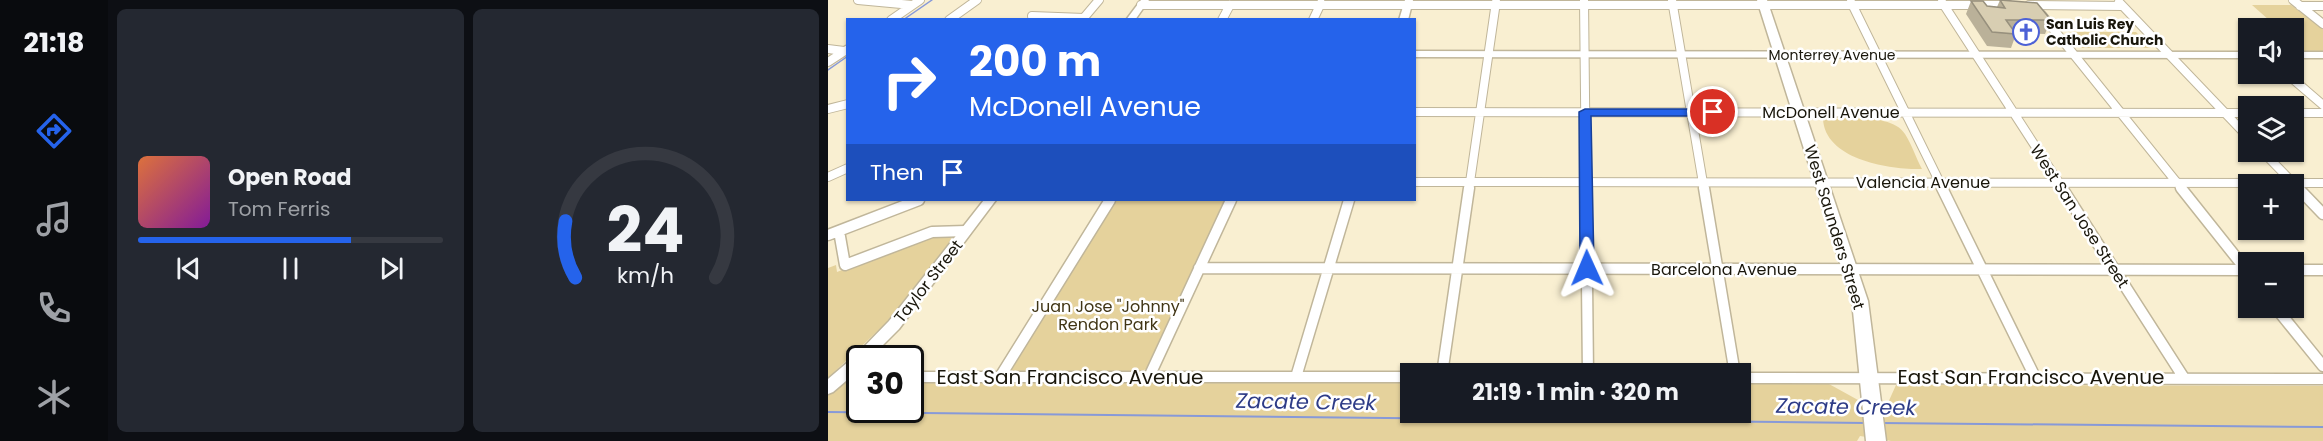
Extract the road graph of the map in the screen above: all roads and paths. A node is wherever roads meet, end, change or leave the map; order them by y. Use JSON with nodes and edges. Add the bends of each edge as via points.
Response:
{"nodes":[{"id":1,"x":858,"y":0,"type":"edge"},
{"id":2,"x":920,"y":0,"type":"edge"},
{"id":3,"x":977,"y":0,"type":"edge"},
{"id":4,"x":1099,"y":0,"type":"edge"},
{"id":5,"x":2293,"y":0,"type":"edge"},
{"id":6,"x":1762,"y":2,"type":"edge"},
{"id":7,"x":1851,"y":2,"type":"edge"},
{"id":8,"x":1143,"y":3,"type":"edge"},
{"id":9,"x":1321,"y":3,"type":"edge"},
{"id":10,"x":1408,"y":3,"type":"edge"},
{"id":11,"x":1496,"y":3,"type":"edge"},
{"id":12,"x":1584,"y":3,"type":"edge"},
{"id":13,"x":1673,"y":3,"type":"edge"},
{"id":14,"x":1943,"y":3,"type":"edge"},
{"id":15,"x":2032,"y":3,"type":"edge"},
{"id":16,"x":2120,"y":3,"type":"edge"},
{"id":17,"x":912,"y":5,"type":"junction"},
{"id":18,"x":1230,"y":5,"type":"junction"},
{"id":19,"x":2300,"y":6,"type":"junction"},
{"id":20,"x":2323,"y":6,"type":"edge"},
{"id":21,"x":1032,"y":16,"type":"dead end"},
{"id":22,"x":894,"y":18,"type":"edge"},
{"id":23,"x":953,"y":18,"type":"edge"},
{"id":24,"x":1066,"y":18,"type":"edge"},
{"id":25,"x":1084,"y":18,"type":"edge"},
{"id":26,"x":1132,"y":18,"type":"edge"},
{"id":27,"x":1223,"y":18,"type":"edge"},
{"id":28,"x":1314,"y":18,"type":"edge"},
{"id":29,"x":1404,"y":18,"type":"edge"},
{"id":30,"x":2323,"y":24,"type":"edge"},
{"id":31,"x":828,"y":49,"type":"edge"},
{"id":32,"x":846,"y":50,"type":"edge"},
{"id":33,"x":1416,"y":54,"type":"edge"},
{"id":34,"x":1489,"y":54,"type":"junction"},
{"id":35,"x":1585,"y":54,"type":"junction"},
{"id":36,"x":1682,"y":54,"type":"junction"},
{"id":37,"x":1779,"y":55,"type":"junction"},
{"id":38,"x":1876,"y":55,"type":"junction"},
{"id":39,"x":1976,"y":55,"type":"junction"},
{"id":40,"x":2073,"y":55,"type":"junction"},
{"id":41,"x":2170,"y":55,"type":"junction"},
{"id":42,"x":2238,"y":55,"type":"edge"},
{"id":43,"x":2304,"y":55,"type":"edge"},
{"id":44,"x":2323,"y":55,"type":"edge"},
{"id":45,"x":828,"y":62,"type":"edge"},
{"id":46,"x":2299,"y":84,"type":"edge"},
{"id":47,"x":846,"y":105,"type":"edge"},
{"id":48,"x":2323,"y":105,"type":"edge"},
{"id":49,"x":828,"y":110,"type":"edge"},
{"id":50,"x":1798,"y":111,"type":"junction"},
{"id":51,"x":1416,"y":112,"type":"edge"},
{"id":52,"x":1480,"y":112,"type":"junction"},
{"id":53,"x":1585,"y":112,"type":"junction"},
{"id":54,"x":1691,"y":112,"type":"junction"},
{"id":55,"x":1905,"y":113,"type":"junction"},
{"id":56,"x":2013,"y":113,"type":"junction"},
{"id":57,"x":2120,"y":113,"type":"junction"},
{"id":58,"x":2226,"y":113,"type":"junction"},
{"id":59,"x":2238,"y":113,"type":"edge"},
{"id":60,"x":2304,"y":113,"type":"edge"},
{"id":61,"x":2323,"y":113,"type":"edge"},
{"id":62,"x":2238,"y":126,"type":"edge"},
{"id":63,"x":2273,"y":162,"type":"edge"},
{"id":64,"x":846,"y":169,"type":"edge"},
{"id":65,"x":2285,"y":174,"type":"edge"},
{"id":66,"x":828,"y":177,"type":"edge"},
{"id":67,"x":1821,"y":181,"type":"junction"},
{"id":68,"x":1416,"y":182,"type":"edge"},
{"id":69,"x":1470,"y":182,"type":"junction"},
{"id":70,"x":1586,"y":182,"type":"junction"},
{"id":71,"x":1703,"y":182,"type":"junction"},
{"id":72,"x":1939,"y":183,"type":"junction"},
{"id":73,"x":2059,"y":183,"type":"junction"},
{"id":74,"x":2176,"y":183,"type":"junction"},
{"id":75,"x":2238,"y":183,"type":"edge"},
{"id":76,"x":2304,"y":183,"type":"edge"},
{"id":77,"x":2323,"y":183,"type":"edge"},
{"id":78,"x":2304,"y":194,"type":"edge"},
{"id":79,"x":916,"y":201,"type":"edge"},
{"id":80,"x":989,"y":201,"type":"edge"},
{"id":81,"x":1109,"y":201,"type":"edge"},
{"id":82,"x":1231,"y":201,"type":"edge"},
{"id":83,"x":1349,"y":201,"type":"edge"},
{"id":84,"x":2323,"y":214,"type":"edge"},
{"id":85,"x":839,"y":231,"type":"junction"},
{"id":86,"x":966,"y":231,"type":"junction"},
{"id":87,"x":828,"y":235,"type":"edge"},
{"id":88,"x":2238,"y":259,"type":"edge"},
{"id":89,"x":1199,"y":268,"type":"junction"},
{"id":90,"x":1328,"y":268,"type":"junction"},
{"id":91,"x":1457,"y":268,"type":"junction"},
{"id":92,"x":1587,"y":268,"type":"junction"},
{"id":93,"x":1850,"y":268,"type":"junction"},
{"id":94,"x":1717,"y":269,"type":"junction"},
{"id":95,"x":1981,"y":269,"type":"junction"},
{"id":96,"x":2114,"y":269,"type":"junction"},
{"id":97,"x":2304,"y":270,"type":"edge"},
{"id":98,"x":2323,"y":270,"type":"edge"},
{"id":99,"x":2238,"y":271,"type":"edge"},
{"id":100,"x":2284,"y":318,"type":"edge"},
{"id":101,"x":876,"y":345,"type":"edge"},
{"id":102,"x":1444,"y":363,"type":"edge"},
{"id":103,"x":1588,"y":363,"type":"edge"},
{"id":104,"x":1733,"y":363,"type":"edge"},
{"id":105,"x":2323,"y":366,"type":"edge"},
{"id":106,"x":846,"y":373,"type":"edge"},
{"id":107,"x":924,"y":376,"type":"edge"},
{"id":108,"x":1870,"y":376,"type":"junction"},
{"id":109,"x":1000,"y":377,"type":"junction"},
{"id":110,"x":1149,"y":377,"type":"junction"},
{"id":111,"x":1296,"y":377,"type":"junction"},
{"id":112,"x":1400,"y":377,"type":"edge"},
{"id":113,"x":2035,"y":377,"type":"junction"},
{"id":114,"x":1751,"y":378,"type":"edge"},
{"id":115,"x":2184,"y":378,"type":"junction"},
{"id":116,"x":2323,"y":379,"type":"edge"},
{"id":117,"x":831,"y":385,"type":"edge"},
{"id":118,"x":1876,"y":440,"type":"edge"}],
"edges":[{"from":1,"to":17,"type":"street"},
{"from":2,"to":17,"type":"street"},
{"from":3,"to":23,"type":"street"},
{"from":4,"to":25,"type":"street"},
{"from":5,"to":19,"type":"street"},
{"from":6,"to":7,"type":"street"},
{"from":6,"to":13,"type":"street"},
{"from":6,"to":37,"type":"main road","name":"West Saunders Street"},
{"from":7,"to":14,"type":"street"},
{"from":7,"to":38,"type":"street"},
{"from":8,"to":18,"type":"street"},
{"from":8,"to":26,"type":"street"},
{"from":9,"to":10,"type":"street"},
{"from":9,"to":18,"type":"street"},
{"from":9,"to":28,"type":"street"},
{"from":10,"to":11,"type":"street"},
{"from":10,"to":29,"type":"street"},
{"from":11,"to":12,"type":"street"},
{"from":11,"to":34,"type":"street"},
{"from":12,"to":13,"type":"street"},
{"from":12,"to":35,"type":"street"},
{"from":13,"to":36,"type":"street"},
{"from":14,"to":15,"type":"street"},
{"from":14,"to":39,"type":"street","name":"West San Jose Street"},
{"from":15,"to":16,"type":"street"},
{"from":15,"to":40,"type":"street"},
{"from":16,"to":41,"type":"street"},
{"from":17,"to":22,"type":"street"},
{"from":18,"to":27,"type":"street"},
{"from":19,"to":20,"type":"street"},
{"from":19,"to":30,"type":"street"},
{"from":21,"to":24,"type":"street"},
{"from":31,"to":32,"type":"street"},
{"from":32,"to":45,"type":"street"},
{"from":33,"to":34,"type":"street","name":"Monterrey Avenue"},
{"from":34,"to":35,"type":"street","name":"Monterrey Avenue"},
{"from":34,"to":52,"type":"street"},
{"from":35,"to":36,"type":"street","name":"Monterrey Avenue"},
{"from":35,"to":53,"type":"street"},
{"from":36,"to":37,"type":"street","name":"Monterrey Avenue"},
{"from":36,"to":54,"type":"street"},
{"from":37,"to":38,"type":"street","name":"Monterrey Avenue"},
{"from":37,"to":50,"type":"main road","name":"West Saunders Street"},
{"from":38,"to":39,"type":"street","name":"Monterrey Avenue"},
{"from":38,"to":55,"type":"street"},
{"from":39,"to":40,"type":"street","name":"Monterrey Avenue"},
{"from":39,"to":56,"type":"street","name":"West San Jose Street"},
{"from":40,"to":41,"type":"street","name":"Monterrey Avenue"},
{"from":40,"to":57,"type":"street"},
{"from":41,"to":42,"type":"street","name":"Monterrey Avenue"},
{"from":41,"to":58,"type":"street"},
{"from":43,"to":44,"type":"street"},
{"from":46,"to":48,"type":"street"},
{"from":47,"to":49,"type":"street"},
{"from":50,"to":54,"type":"street","name":"McDonell Avenue"},
{"from":50,"to":55,"type":"street","name":"McDonell Avenue"},
{"from":50,"to":67,"type":"main road","name":"West Saunders Street"},
{"from":51,"to":52,"type":"street","name":"McDonell Avenue"},
{"from":52,"to":53,"type":"street","name":"McDonell Avenue"},
{"from":52,"to":69,"type":"street"},
{"from":53,"to":54,"type":"street","name":"McDonell Avenue"},
{"from":53,"to":70,"type":"street"},
{"from":54,"to":71,"type":"street"},
{"from":55,"to":56,"type":"street","name":"McDonell Avenue"},
{"from":55,"to":72,"type":"street"},
{"from":56,"to":57,"type":"street","name":"McDonell Avenue"},
{"from":56,"to":73,"type":"street","name":"West San Jose Street"},
{"from":57,"to":58,"type":"street","name":"McDonell Avenue"},
{"from":57,"to":74,"type":"street"},
{"from":58,"to":59,"type":"street","name":"McDonell Avenue"},
{"from":58,"to":62,"type":"street"},
{"from":60,"to":61,"type":"street"},
{"from":63,"to":65,"type":"street"},
{"from":64,"to":66,"type":"street"},
{"from":67,"to":71,"type":"street","name":"Valencia Avenue"},
{"from":67,"to":72,"type":"street","name":"Valencia Avenue"},
{"from":67,"to":93,"type":"main road","name":"West Saunders Street"},
{"from":68,"to":69,"type":"street","name":"Valencia Avenue"},
{"from":69,"to":70,"type":"street","name":"Valencia Avenue"},
{"from":69,"to":91,"type":"street"},
{"from":70,"to":71,"type":"street","name":"Valencia Avenue"},
{"from":70,"to":92,"type":"street"},
{"from":71,"to":94,"type":"street"},
{"from":72,"to":73,"type":"street","name":"Valencia Avenue"},
{"from":72,"to":95,"type":"street"},
{"from":73,"to":74,"type":"street","name":"Valencia Avenue"},
{"from":73,"to":96,"type":"street","name":"West San Jose Street"},
{"from":74,"to":75,"type":"street","name":"Valencia Avenue"},
{"from":74,"to":88,"type":"street"},
{"from":76,"to":77,"type":"street","name":"Valencia Avenue"},
{"from":78,"to":84,"type":"street"},
{"from":79,"to":85,"type":"street"},
{"from":80,"to":86,"type":"street","name":"Taylor Street"},
{"from":81,"to":109,"type":"street"},
{"from":82,"to":89,"type":"street"},
{"from":83,"to":90,"type":"street"},
{"from":85,"to":86,"type":"street","via":[[845,265],[933,232]]},
{"from":85,"to":87,"type":"street"},
{"from":86,"to":101,"type":"street","name":"Taylor Street"},
{"from":89,"to":90,"type":"street","name":"Barcelona Avenue"},
{"from":89,"to":110,"type":"street"},
{"from":90,"to":91,"type":"street","name":"Barcelona Avenue"},
{"from":90,"to":111,"type":"street"},
{"from":91,"to":92,"type":"street","name":"Barcelona Avenue"},
{"from":91,"to":102,"type":"street"},
{"from":92,"to":94,"type":"street","name":"Barcelona Avenue"},
{"from":92,"to":103,"type":"street"},
{"from":93,"to":94,"type":"street","name":"Barcelona Avenue"},
{"from":93,"to":95,"type":"street","name":"Barcelona Avenue"},
{"from":93,"to":108,"type":"main road","name":"West Saunders Street","via":[[1863,317]]},
{"from":94,"to":104,"type":"street"},
{"from":95,"to":96,"type":"street","name":"Barcelona Avenue"},
{"from":95,"to":113,"type":"street"},
{"from":96,"to":99,"type":"street","name":"Barcelona Avenue"},
{"from":96,"to":115,"type":"street","name":"West San Jose Street"},
{"from":97,"to":98,"type":"street"},
{"from":100,"to":105,"type":"street"},
{"from":106,"to":117,"type":"street","name":"Taylor Street"},
{"from":107,"to":109,"type":"street","name":"East San Francisco Avenue"},
{"from":108,"to":113,"type":"street","name":"East San Francisco Avenue"},
{"from":108,"to":114,"type":"street","name":"East San Francisco Avenue"},
{"from":108,"to":118,"type":"main road","name":"West Saunders Street"},
{"from":109,"to":110,"type":"street","name":"East San Francisco Avenue"},
{"from":110,"to":111,"type":"street","name":"East San Francisco Avenue"},
{"from":111,"to":112,"type":"street","name":"East San Francisco Avenue"},
{"from":113,"to":115,"type":"street","name":"East San Francisco Avenue"},
{"from":115,"to":116,"type":"street","name":"East San Francisco Avenue"}]}
